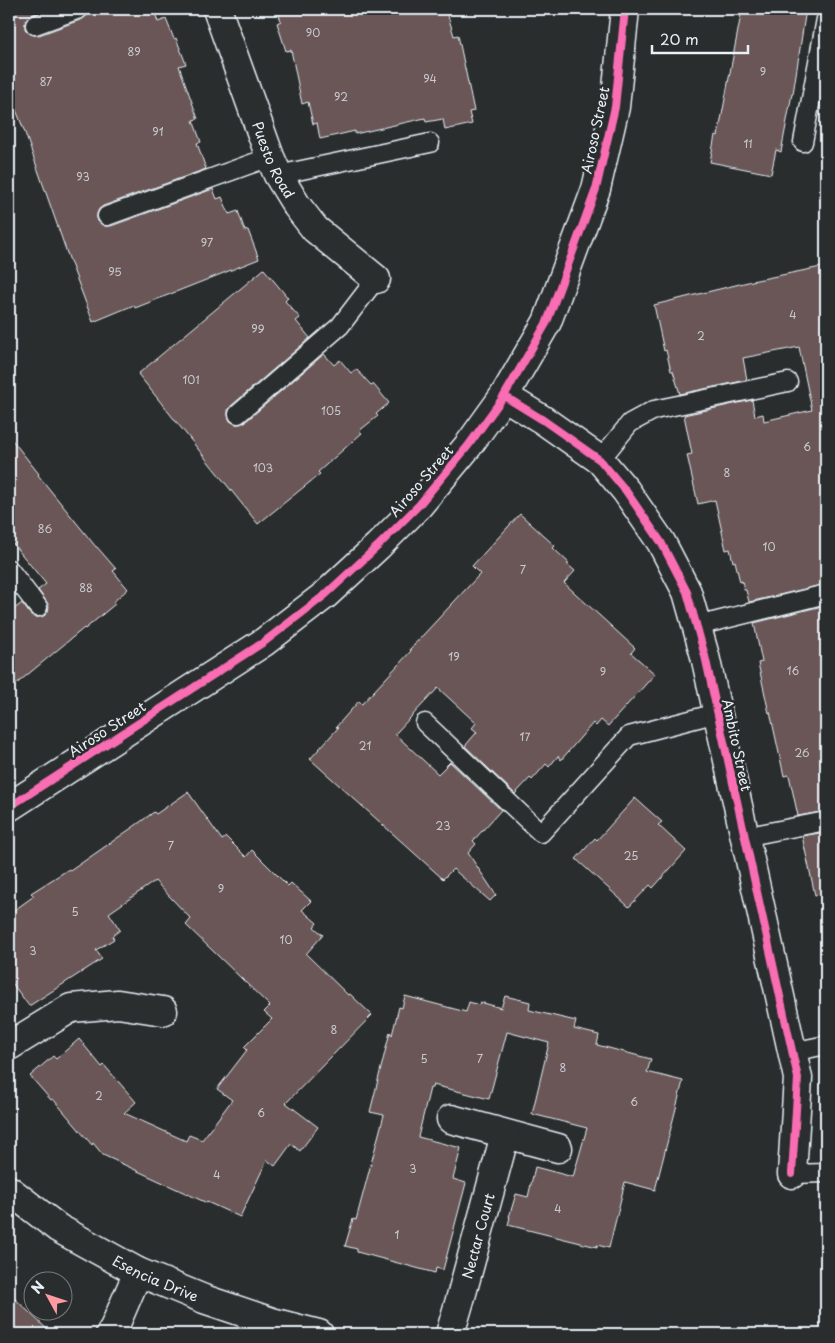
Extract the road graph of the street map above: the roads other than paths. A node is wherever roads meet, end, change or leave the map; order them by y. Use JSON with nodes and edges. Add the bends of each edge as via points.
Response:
{"nodes":[{"id":1,"x":79,"y":9,"type":"edge"},
{"id":2,"x":218,"y":9,"type":"edge"},
{"id":3,"x":625,"y":9,"type":"edge"},
{"id":4,"x":826,"y":19,"type":"edge"},
{"id":5,"x":35,"y":25,"type":"dead end"},
{"id":6,"x":430,"y":142,"type":"dead end"},
{"id":7,"x":803,"y":142,"type":"dead end"},
{"id":8,"x":274,"y":166,"type":"junction"},
{"id":9,"x":107,"y":216,"type":"dead end"},
{"id":10,"x":376,"y":279,"type":"joint"},
{"id":11,"x":788,"y":382,"type":"dead end"},
{"id":12,"x":504,"y":396,"type":"junction"},
{"id":13,"x":238,"y":414,"type":"dead end"},
{"id":14,"x":600,"y":460,"type":"junction"},
{"id":15,"x":9,"y":569,"type":"edge"},
{"id":16,"x":826,"y":594,"type":"edge"},
{"id":17,"x":38,"y":607,"type":"dead end"},
{"id":18,"x":697,"y":626,"type":"junction"},
{"id":19,"x":717,"y":713,"type":"junction"},
{"id":20,"x":425,"y":723,"type":"dead end"},
{"id":21,"x":9,"y":807,"type":"edge"},
{"id":22,"x":826,"y":821,"type":"edge"},
{"id":23,"x":744,"y":837,"type":"junction"},
{"id":24,"x":164,"y":1011,"type":"dead end"},
{"id":25,"x":826,"y":1045,"type":"edge"},
{"id":26,"x":9,"y":1046,"type":"edge"},
{"id":27,"x":792,"y":1052,"type":"junction"},
{"id":28,"x":452,"y":1120,"type":"dead end"},
{"id":29,"x":505,"y":1135,"type":"junction"},
{"id":30,"x":558,"y":1148,"type":"dead end"},
{"id":31,"x":826,"y":1173,"type":"edge"},
{"id":32,"x":792,"y":1174,"type":"joint"},
{"id":33,"x":9,"y":1190,"type":"edge"},
{"id":34,"x":138,"y":1272,"type":"junction"},
{"id":35,"x":110,"y":1334,"type":"edge"},
{"id":36,"x":319,"y":1334,"type":"edge"},
{"id":37,"x":450,"y":1334,"type":"edge"}],
"edges":[{"from":1,"to":5,"type":"lane"},
{"from":2,"to":8,"type":"street","name":"Puesto Road"},
{"from":3,"to":12,"type":"street","name":"Airoso Street","via":[[615,107],[596,189],[547,322]]},
{"from":4,"to":7,"type":"lane"},
{"from":6,"to":8,"type":"lane"},
{"from":8,"to":9,"type":"lane"},
{"from":8,"to":10,"type":"street","name":"Puesto Road","via":[[314,229]]},
{"from":10,"to":13,"type":"lane","via":[[340,326]]},
{"from":11,"to":14,"type":"lane","via":[[654,410],[630,423]]},
{"from":12,"to":14,"type":"street","name":"Ambito Street"},
{"from":12,"to":21,"type":"street","name":"Airoso Street","via":[[419,505],[325,595],[264,642]]},
{"from":14,"to":18,"type":"street","name":"Ambito Street","via":[[661,542],[687,592]]},
{"from":15,"to":17,"type":"lane"},
{"from":16,"to":18,"type":"lane"},
{"from":18,"to":19,"type":"street","name":"Ambito Street"},
{"from":19,"to":20,"type":"lane","via":[[629,736],[541,833]]},
{"from":19,"to":23,"type":"street","name":"Ambito Street"},
{"from":22,"to":23,"type":"lane"},
{"from":23,"to":27,"type":"street","name":"Ambito Street"},
{"from":24,"to":26,"type":"street","via":[[118,1004],[71,1008]]},
{"from":25,"to":27,"type":"lane"},
{"from":27,"to":32,"type":"street","name":"Ambito Street","via":[[798,1078]]},
{"from":28,"to":29,"type":"street"},
{"from":29,"to":30,"type":"street"},
{"from":29,"to":37,"type":"street","name":"Nectar Court"},
{"from":31,"to":32,"type":"lane"},
{"from":33,"to":34,"type":"street","name":"Esencia Drive","via":[[58,1228]]},
{"from":34,"to":35,"type":"street"},
{"from":34,"to":36,"type":"street","name":"Esencia Drive","via":[[204,1299]]}]}
